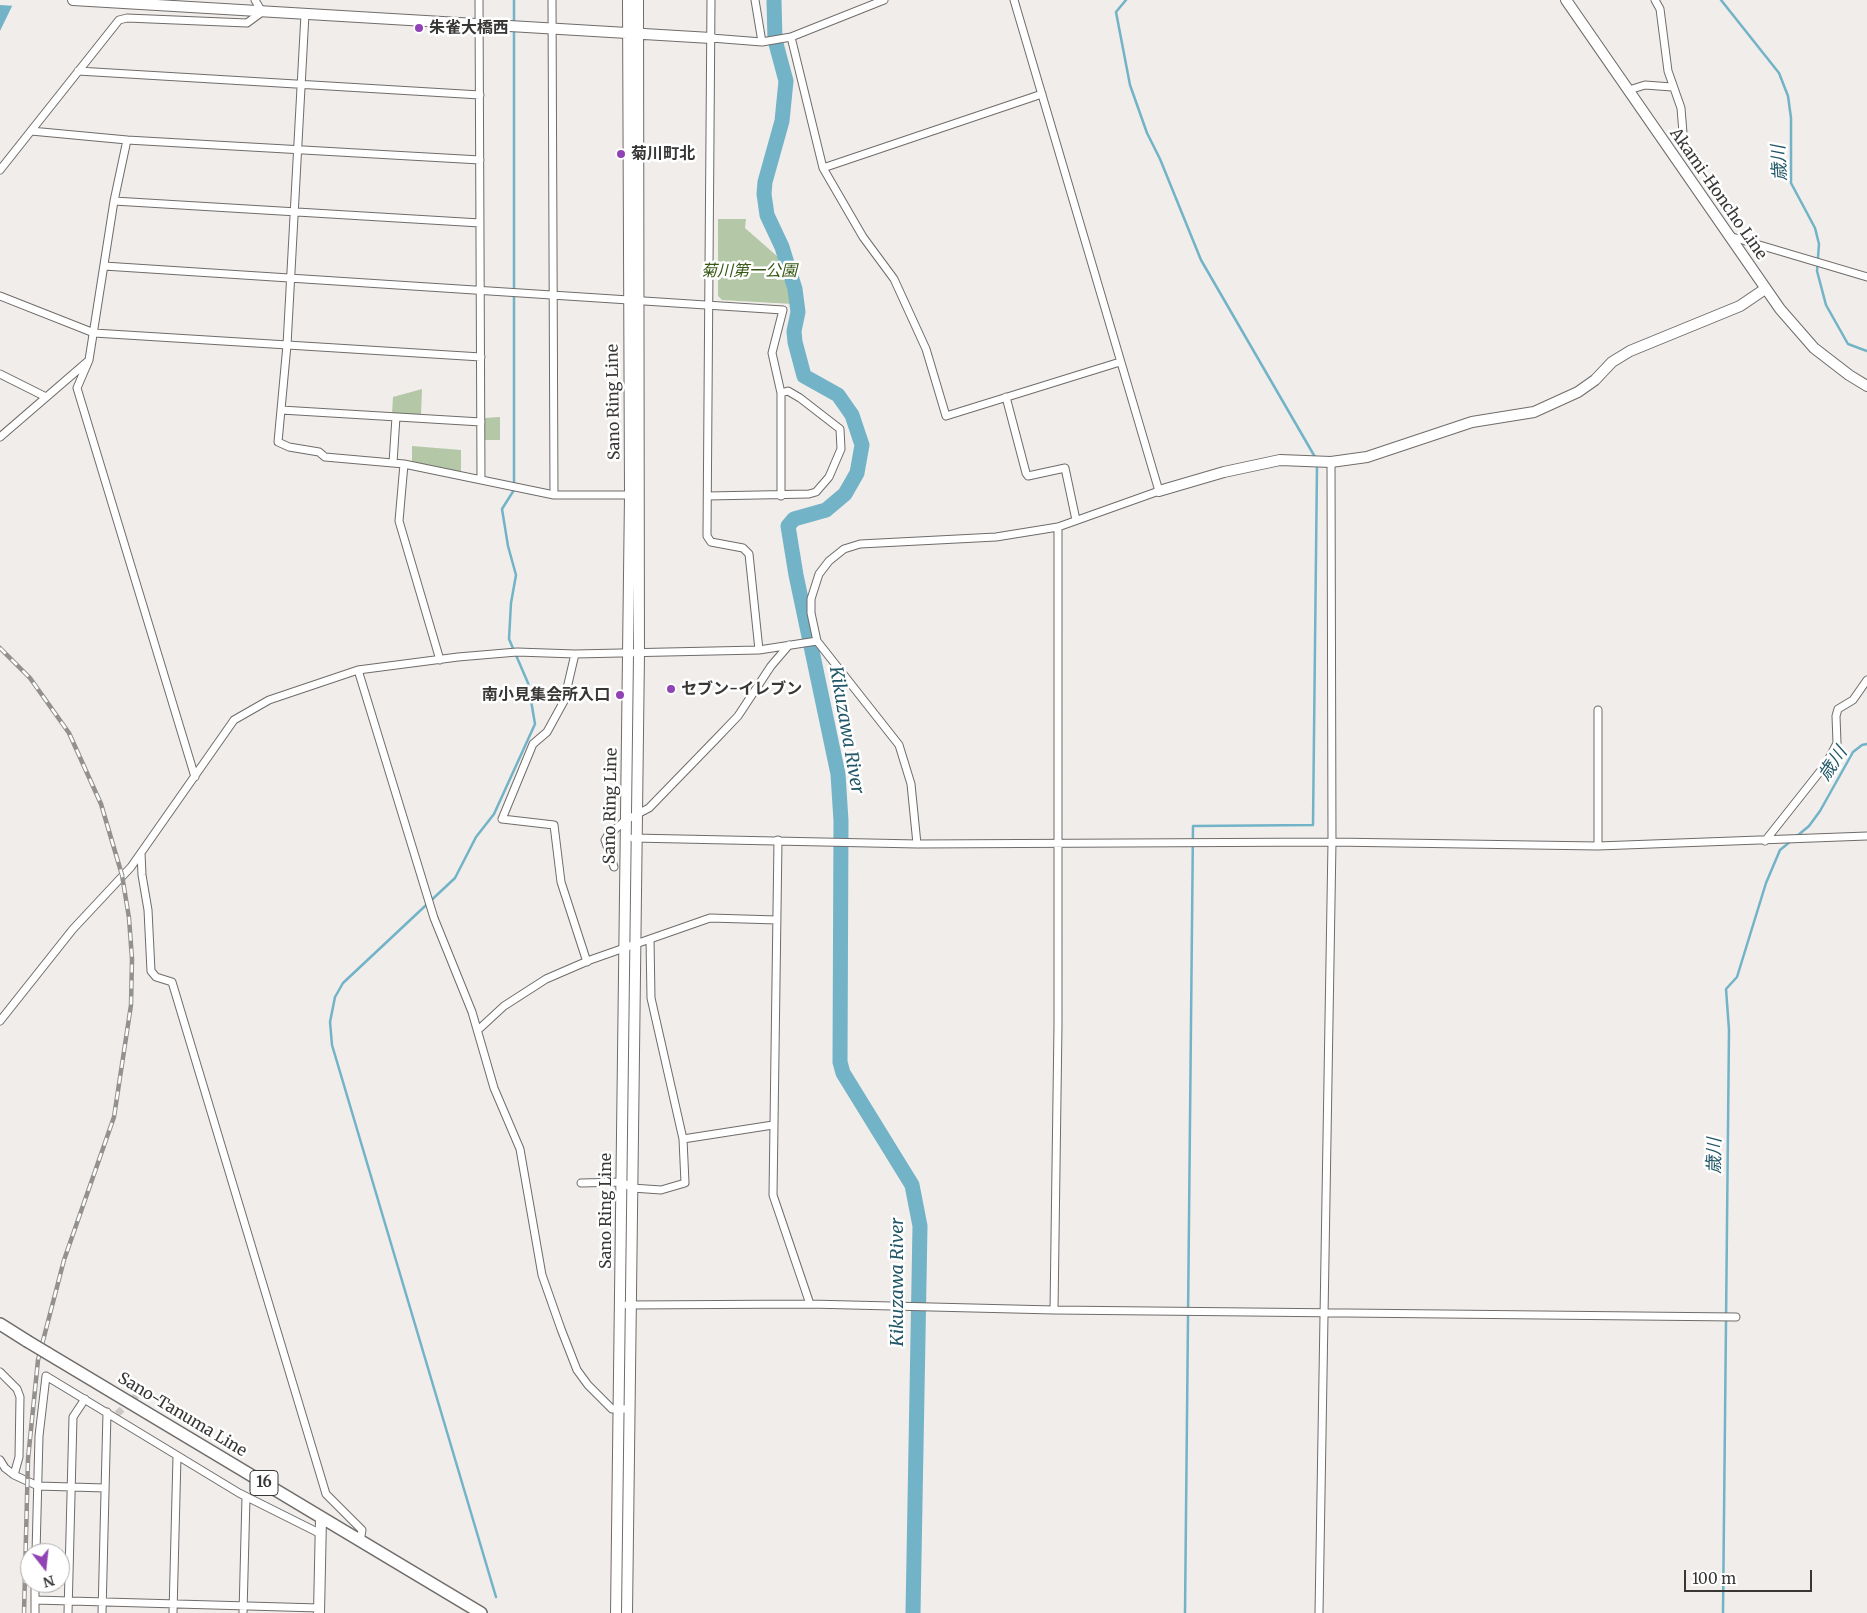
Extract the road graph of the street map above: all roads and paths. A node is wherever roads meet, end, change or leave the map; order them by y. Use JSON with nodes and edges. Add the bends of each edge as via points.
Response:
{"nodes":[{"id":1,"x":73,"y":0,"type":"edge"},
{"id":2,"x":255,"y":0,"type":"edge"},
{"id":3,"x":479,"y":0,"type":"edge"},
{"id":4,"x":552,"y":0,"type":"edge"},
{"id":5,"x":628,"y":0,"type":"edge"},
{"id":6,"x":638,"y":0,"type":"edge"},
{"id":7,"x":711,"y":0,"type":"edge"},
{"id":8,"x":755,"y":0,"type":"edge"},
{"id":9,"x":884,"y":0,"type":"edge"},
{"id":10,"x":1014,"y":0,"type":"edge"},
{"id":11,"x":1566,"y":0,"type":"edge"},
{"id":12,"x":1655,"y":0,"type":"edge"},
{"id":13,"x":262,"y":12,"type":"junction"},
{"id":14,"x":305,"y":14,"type":"junction"},
{"id":15,"x":479,"y":25,"type":"junction"},
{"id":16,"x":552,"y":29,"type":"junction"},
{"id":17,"x":633,"y":35,"type":"junction"},
{"id":18,"x":791,"y":37,"type":"junction"},
{"id":19,"x":711,"y":38,"type":"junction"},
{"id":20,"x":762,"y":42,"type":"junction"},
{"id":21,"x":78,"y":71,"type":"junction"},
{"id":22,"x":302,"y":85,"type":"junction"},
{"id":23,"x":1672,"y":87,"type":"junction"},
{"id":24,"x":1629,"y":90,"type":"junction"},
{"id":25,"x":1042,"y":94,"type":"junction"},
{"id":26,"x":480,"y":95,"type":"junction"},
{"id":27,"x":31,"y":131,"type":"junction"},
{"id":28,"x":1682,"y":132,"type":"dead end"},
{"id":29,"x":127,"y":140,"type":"junction"},
{"id":30,"x":298,"y":150,"type":"junction"},
{"id":31,"x":480,"y":160,"type":"junction"},
{"id":32,"x":823,"y":168,"type":"junction"},
{"id":33,"x":0,"y":170,"type":"edge"},
{"id":34,"x":114,"y":201,"type":"junction"},
{"id":35,"x":294,"y":212,"type":"junction"},
{"id":36,"x":480,"y":223,"type":"junction"},
{"id":37,"x":1728,"y":236,"type":"junction"},
{"id":38,"x":104,"y":266,"type":"junction"},
{"id":39,"x":1867,"y":277,"type":"edge"},
{"id":40,"x":291,"y":279,"type":"junction"},
{"id":41,"x":480,"y":289,"type":"junction"},
{"id":42,"x":1765,"y":289,"type":"junction"},
{"id":43,"x":552,"y":294,"type":"junction"},
{"id":44,"x":0,"y":296,"type":"edge"},
{"id":45,"x":628,"y":299,"type":"junction"},
{"id":46,"x":640,"y":299,"type":"junction"},
{"id":47,"x":710,"y":304,"type":"junction"},
{"id":48,"x":94,"y":333,"type":"junction"},
{"id":49,"x":287,"y":345,"type":"junction"},
{"id":50,"x":481,"y":357,"type":"junction"},
{"id":51,"x":89,"y":360,"type":"junction"},
{"id":52,"x":1120,"y":362,"type":"junction"},
{"id":53,"x":0,"y":374,"type":"edge"},
{"id":54,"x":1867,"y":386,"type":"edge"},
{"id":55,"x":781,"y":393,"type":"junction"},
{"id":56,"x":46,"y":397,"type":"junction"},
{"id":57,"x":1006,"y":397,"type":"junction"},
{"id":58,"x":281,"y":410,"type":"junction"},
{"id":59,"x":396,"y":417,"type":"junction"},
{"id":60,"x":481,"y":422,"type":"junction"},
{"id":61,"x":0,"y":437,"type":"edge"},
{"id":62,"x":1331,"y":462,"type":"junction"},
{"id":63,"x":393,"y":463,"type":"junction"},
{"id":64,"x":404,"y":464,"type":"junction"},
{"id":65,"x":481,"y":480,"type":"junction"},
{"id":66,"x":1160,"y":491,"type":"junction"},
{"id":67,"x":554,"y":495,"type":"junction"},
{"id":68,"x":635,"y":495,"type":"junction"},
{"id":69,"x":708,"y":496,"type":"junction"},
{"id":70,"x":781,"y":496,"type":"junction"},
{"id":71,"x":1076,"y":520,"type":"junction"},
{"id":72,"x":1058,"y":528,"type":"junction"},
{"id":73,"x":818,"y":641,"type":"junction"},
{"id":74,"x":790,"y":645,"type":"junction"},
{"id":75,"x":759,"y":650,"type":"junction"},
{"id":76,"x":633,"y":653,"type":"junction"},
{"id":77,"x":576,"y":654,"type":"junction"},
{"id":78,"x":440,"y":660,"type":"junction"},
{"id":79,"x":358,"y":670,"type":"junction"},
{"id":80,"x":1867,"y":680,"type":"edge"},
{"id":81,"x":1598,"y":710,"type":"dead end"},
{"id":82,"x":195,"y":777,"type":"junction"},
{"id":83,"x":637,"y":814,"type":"junction"},
{"id":84,"x":626,"y":820,"type":"junction"},
{"id":85,"x":1867,"y":836,"type":"edge"},
{"id":86,"x":625,"y":838,"type":"junction"},
{"id":87,"x":637,"y":838,"type":"junction"},
{"id":88,"x":778,"y":840,"type":"junction"},
{"id":89,"x":1765,"y":841,"type":"junction"},
{"id":90,"x":1332,"y":842,"type":"junction"},
{"id":91,"x":1057,"y":843,"type":"junction"},
{"id":92,"x":917,"y":844,"type":"junction"},
{"id":93,"x":1598,"y":846,"type":"junction"},
{"id":94,"x":141,"y":853,"type":"junction"},
{"id":95,"x":614,"y":867,"type":"dead end"},
{"id":96,"x":777,"y":920,"type":"junction"},
{"id":97,"x":650,"y":939,"type":"junction"},
{"id":98,"x":635,"y":944,"type":"junction"},
{"id":99,"x":624,"y":948,"type":"junction"},
{"id":100,"x":587,"y":962,"type":"junction"},
{"id":101,"x":0,"y":1021,"type":"edge"},
{"id":102,"x":478,"y":1030,"type":"junction"},
{"id":103,"x":773,"y":1125,"type":"junction"},
{"id":104,"x":683,"y":1138,"type":"junction"},
{"id":105,"x":622,"y":1182,"type":"junction"},
{"id":106,"x":581,"y":1183,"type":"dead end"},
{"id":107,"x":632,"y":1188,"type":"junction"},
{"id":108,"x":810,"y":1304,"type":"junction"},
{"id":109,"x":626,"y":1305,"type":"junction"},
{"id":110,"x":1054,"y":1310,"type":"junction"},
{"id":111,"x":1324,"y":1313,"type":"junction"},
{"id":112,"x":1736,"y":1317,"type":"dead end"},
{"id":113,"x":0,"y":1324,"type":"edge"},
{"id":114,"x":0,"y":1372,"type":"edge"},
{"id":115,"x":85,"y":1399,"type":"junction"},
{"id":116,"x":624,"y":1409,"type":"junction"},
{"id":117,"x":107,"y":1412,"type":"junction"},
{"id":118,"x":177,"y":1456,"type":"junction"},
{"id":119,"x":0,"y":1460,"type":"edge"},
{"id":120,"x":14,"y":1475,"type":"junction"},
{"id":121,"x":38,"y":1486,"type":"junction"},
{"id":122,"x":71,"y":1487,"type":"junction"},
{"id":123,"x":105,"y":1488,"type":"junction"},
{"id":124,"x":246,"y":1497,"type":"junction"},
{"id":125,"x":321,"y":1518,"type":"junction"},
{"id":126,"x":321,"y":1534,"type":"junction"},
{"id":127,"x":360,"y":1542,"type":"junction"},
{"id":128,"x":36,"y":1543,"type":"edge"},
{"id":129,"x":35,"y":1593,"type":"edge"},
{"id":130,"x":35,"y":1600,"type":"junction"},
{"id":131,"x":68,"y":1601,"type":"junction"},
{"id":132,"x":102,"y":1602,"type":"junction"},
{"id":133,"x":173,"y":1604,"type":"junction"},
{"id":134,"x":243,"y":1610,"type":"edge"},
{"id":135,"x":320,"y":1611,"type":"edge"},
{"id":136,"x":34,"y":1613,"type":"edge"},
{"id":137,"x":68,"y":1613,"type":"edge"},
{"id":138,"x":102,"y":1613,"type":"edge"},
{"id":139,"x":173,"y":1613,"type":"edge"},
{"id":140,"x":481,"y":1613,"type":"edge"},
{"id":141,"x":616,"y":1613,"type":"edge"},
{"id":142,"x":627,"y":1613,"type":"edge"},
{"id":143,"x":1319,"y":1613,"type":"edge"}],
"edges":[{"from":1,"to":13,"type":"main road"},
{"from":2,"to":13,"type":"street"},
{"from":3,"to":15,"type":"street"},
{"from":4,"to":16,"type":"street"},
{"from":5,"to":17,"type":"main road","name":"Sano Ring Line"},
{"from":6,"to":17,"type":"main road","name":"Sano Ring Line"},
{"from":7,"to":19,"type":"street"},
{"from":8,"to":20,"type":"street"},
{"from":9,"to":18,"type":"street"},
{"from":10,"to":25,"type":"street"},
{"from":11,"to":24,"type":"main road","name":"Akami-Honcho Line"},
{"from":12,"to":23,"type":"street","via":[[1660,9]]},
{"from":13,"to":14,"type":"main road"},
{"from":13,"to":21,"type":"street","via":[[247,23],[238,24],[118,20]]},
{"from":14,"to":15,"type":"main road"},
{"from":14,"to":22,"type":"street"},
{"from":15,"to":16,"type":"main road"},
{"from":15,"to":26,"type":"street"},
{"from":16,"to":17,"type":"main road"},
{"from":16,"to":43,"type":"street"},
{"from":17,"to":19,"type":"main road"},
{"from":17,"to":45,"type":"main road","name":"Sano Ring Line"},
{"from":17,"to":46,"type":"main road","name":"Sano Ring Line"},
{"from":18,"to":20,"type":"street"},
{"from":18,"to":32,"type":"street"},
{"from":19,"to":20,"type":"street"},
{"from":19,"to":47,"type":"street"},
{"from":21,"to":22,"type":"street"},
{"from":21,"to":27,"type":"street"},
{"from":22,"to":26,"type":"street"},
{"from":22,"to":30,"type":"street"},
{"from":23,"to":24,"type":"street","via":[[1645,85]]},
{"from":23,"to":28,"type":"street","via":[[1681,108]]},
{"from":24,"to":37,"type":"main road","name":"Akami-Honcho Line"},
{"from":25,"to":32,"type":"street"},
{"from":25,"to":52,"type":"street"},
{"from":26,"to":31,"type":"street"},
{"from":27,"to":29,"type":"street"},
{"from":27,"to":33,"type":"street"},
{"from":29,"to":30,"type":"street"},
{"from":29,"to":34,"type":"street"},
{"from":30,"to":31,"type":"street"},
{"from":30,"to":35,"type":"street"},
{"from":31,"to":36,"type":"street"},
{"from":32,"to":57,"type":"street","via":[[862,237],[894,279],[926,349],[946,416]]},
{"from":34,"to":35,"type":"street"},
{"from":34,"to":38,"type":"street"},
{"from":35,"to":36,"type":"street"},
{"from":35,"to":40,"type":"street"},
{"from":36,"to":41,"type":"street"},
{"from":37,"to":39,"type":"street"},
{"from":37,"to":42,"type":"main road","name":"Akami-Honcho Line"},
{"from":38,"to":40,"type":"street"},
{"from":38,"to":48,"type":"street"},
{"from":40,"to":41,"type":"street"},
{"from":40,"to":49,"type":"street"},
{"from":41,"to":43,"type":"street"},
{"from":41,"to":50,"type":"street"},
{"from":42,"to":54,"type":"main road","name":"Akami-Honcho Line","via":[[1814,348]]},
{"from":42,"to":62,"type":"main road","via":[[1740,306],[1630,351],[1612,362],[1578,392],[1534,412],[1472,422],[1367,457]]},
{"from":43,"to":45,"type":"street"},
{"from":43,"to":67,"type":"street"},
{"from":44,"to":48,"type":"street"},
{"from":45,"to":46,"type":"street"},
{"from":45,"to":68,"type":"main road","name":"Sano Ring Line"},
{"from":46,"to":47,"type":"street"},
{"from":46,"to":68,"type":"main road","name":"Sano Ring Line"},
{"from":47,"to":55,"type":"street","via":[[783,310],[772,353]]},
{"from":47,"to":69,"type":"street"},
{"from":48,"to":49,"type":"street"},
{"from":48,"to":51,"type":"street"},
{"from":49,"to":50,"type":"street"},
{"from":49,"to":58,"type":"street"},
{"from":50,"to":60,"type":"street"},
{"from":51,"to":56,"type":"street"},
{"from":51,"to":82,"type":"street","via":[[77,388]]},
{"from":52,"to":57,"type":"street"},
{"from":52,"to":66,"type":"street"},
{"from":53,"to":56,"type":"street"},
{"from":55,"to":70,"type":"street"},
{"from":55,"to":70,"type":"street","via":[[788,391],[800,398],[840,430],[841,449],[829,478],[816,492]]},
{"from":56,"to":61,"type":"street"},
{"from":57,"to":71,"type":"street","via":[[1026,473],[1028,476],[1065,468]]},
{"from":58,"to":59,"type":"street"},
{"from":58,"to":63,"type":"street","via":[[278,442],[319,452],[325,457]]},
{"from":59,"to":60,"type":"street"},
{"from":59,"to":63,"type":"street"},
{"from":60,"to":65,"type":"street"},
{"from":62,"to":66,"type":"main road","via":[[1280,460]]},
{"from":62,"to":90,"type":"street"},
{"from":63,"to":64,"type":"street"},
{"from":64,"to":65,"type":"street"},
{"from":64,"to":78,"type":"street","via":[[399,521]]},
{"from":65,"to":67,"type":"street"},
{"from":66,"to":71,"type":"street"},
{"from":67,"to":68,"type":"street"},
{"from":68,"to":76,"type":"main road","name":"Sano Ring Line"},
{"from":69,"to":70,"type":"street"},
{"from":69,"to":75,"type":"street","via":[[708,540],[743,548],[749,554]]},
{"from":71,"to":72,"type":"street"},
{"from":72,"to":73,"type":"street","via":[[996,537],[860,544],[844,549],[829,561],[814,584],[811,613]]},
{"from":72,"to":91,"type":"street"},
{"from":73,"to":74,"type":"street"},
{"from":73,"to":92,"type":"street","via":[[899,745],[911,784]]},
{"from":74,"to":75,"type":"street"},
{"from":74,"to":83,"type":"street","via":[[771,666],[738,716],[648,808]]},
{"from":75,"to":76,"type":"street"},
{"from":76,"to":77,"type":"street"},
{"from":76,"to":83,"type":"main road","name":"Sano Ring Line"},
{"from":76,"to":84,"type":"main road","name":"Sano Ring Line"},
{"from":77,"to":78,"type":"street","via":[[517,652]]},
{"from":77,"to":100,"type":"street","via":[[564,701],[547,732],[533,744],[502,819],[554,825],[561,882]]},
{"from":78,"to":79,"type":"street"},
{"from":79,"to":82,"type":"street","via":[[246,711],[234,720]]},
{"from":79,"to":102,"type":"street","via":[[434,918]]},
{"from":80,"to":89,"type":"street","via":[[1853,700],[1838,709],[1837,743],[1826,764]]},
{"from":81,"to":93,"type":"street"},
{"from":82,"to":94,"type":"street"},
{"from":83,"to":84,"type":"street"},
{"from":83,"to":87,"type":"main road","name":"Sano Ring Line"},
{"from":84,"to":86,"type":"main road","name":"Sano Ring Line"},
{"from":84,"to":95,"type":"street","via":[[605,840]]},
{"from":85,"to":89,"type":"street"},
{"from":86,"to":87,"type":"street"},
{"from":86,"to":99,"type":"main road","name":"Sano Ring Line"},
{"from":87,"to":88,"type":"street"},
{"from":87,"to":98,"type":"main road","name":"Sano Ring Line"},
{"from":88,"to":92,"type":"street"},
{"from":88,"to":96,"type":"street"},
{"from":89,"to":93,"type":"street"},
{"from":90,"to":91,"type":"street"},
{"from":90,"to":93,"type":"street"},
{"from":90,"to":111,"type":"street"},
{"from":91,"to":92,"type":"street"},
{"from":91,"to":110,"type":"street"},
{"from":94,"to":101,"type":"street","via":[[73,929]]},
{"from":94,"to":127,"type":"street","via":[[151,971],[156,977],[172,982],[326,1494],[362,1530]]},
{"from":96,"to":97,"type":"street","via":[[710,918]]},
{"from":96,"to":103,"type":"street"},
{"from":97,"to":98,"type":"street"},
{"from":97,"to":104,"type":"street","via":[[651,998]]},
{"from":98,"to":99,"type":"street"},
{"from":98,"to":107,"type":"main road","name":"Sano Ring Line"},
{"from":99,"to":100,"type":"street"},
{"from":99,"to":105,"type":"main road","name":"Sano Ring Line"},
{"from":100,"to":102,"type":"street","via":[[546,979],[504,1006]]},
{"from":102,"to":116,"type":"street","via":[[494,1088],[520,1149],[542,1276],[561,1330],[577,1370],[588,1385],[612,1409]]},
{"from":103,"to":104,"type":"street"},
{"from":103,"to":108,"type":"street","via":[[773,1195]]},
{"from":104,"to":107,"type":"street","via":[[685,1183],[661,1190]]},
{"from":105,"to":106,"type":"street"},
{"from":105,"to":107,"type":"street"},
{"from":105,"to":109,"type":"main road","name":"Sano Ring Line"},
{"from":107,"to":109,"type":"main road","name":"Sano Ring Line"},
{"from":108,"to":109,"type":"street"},
{"from":108,"to":110,"type":"street"},
{"from":109,"to":116,"type":"main road","name":"Sano Ring Line"},
{"from":110,"to":111,"type":"street"},
{"from":111,"to":112,"type":"street"},
{"from":111,"to":143,"type":"street"},
{"from":113,"to":125,"type":"main road","name":"Sano-Tanuma Line","number":"16","bridge":true},
{"from":114,"to":120,"type":"street","via":[[17,1389],[20,1397],[19,1457]]},
{"from":115,"to":117,"type":"street"},
{"from":115,"to":121,"type":"street","via":[[46,1376],[39,1436]]},
{"from":115,"to":122,"type":"street","via":[[73,1417]]},
{"from":116,"to":141,"type":"main road","name":"Sano Ring Line"},
{"from":116,"to":142,"type":"main road","name":"Sano Ring Line"},
{"from":117,"to":118,"type":"street"},
{"from":117,"to":123,"type":"street"},
{"from":118,"to":124,"type":"street"},
{"from":118,"to":133,"type":"street"},
{"from":119,"to":120,"type":"street"},
{"from":120,"to":121,"type":"street"},
{"from":121,"to":122,"type":"street"},
{"from":121,"to":128,"type":"street"},
{"from":122,"to":123,"type":"street"},
{"from":122,"to":131,"type":"street"},
{"from":123,"to":132,"type":"street"},
{"from":124,"to":126,"type":"street"},
{"from":124,"to":134,"type":"street"},
{"from":125,"to":126,"type":"main road"},
{"from":125,"to":127,"type":"main road","name":"Sano-Tanuma Line","number":"16"},
{"from":126,"to":135,"type":"main road"},
{"from":127,"to":140,"type":"main road","name":"Sano-Tanuma Line","number":"16"},
{"from":129,"to":130,"type":"street"},
{"from":130,"to":131,"type":"street"},
{"from":130,"to":136,"type":"street"},
{"from":131,"to":132,"type":"street"},
{"from":131,"to":137,"type":"street"},
{"from":132,"to":133,"type":"street"},
{"from":132,"to":138,"type":"street"},
{"from":133,"to":134,"type":"street"},
{"from":133,"to":139,"type":"street"},
{"from":134,"to":135,"type":"street"}]}
